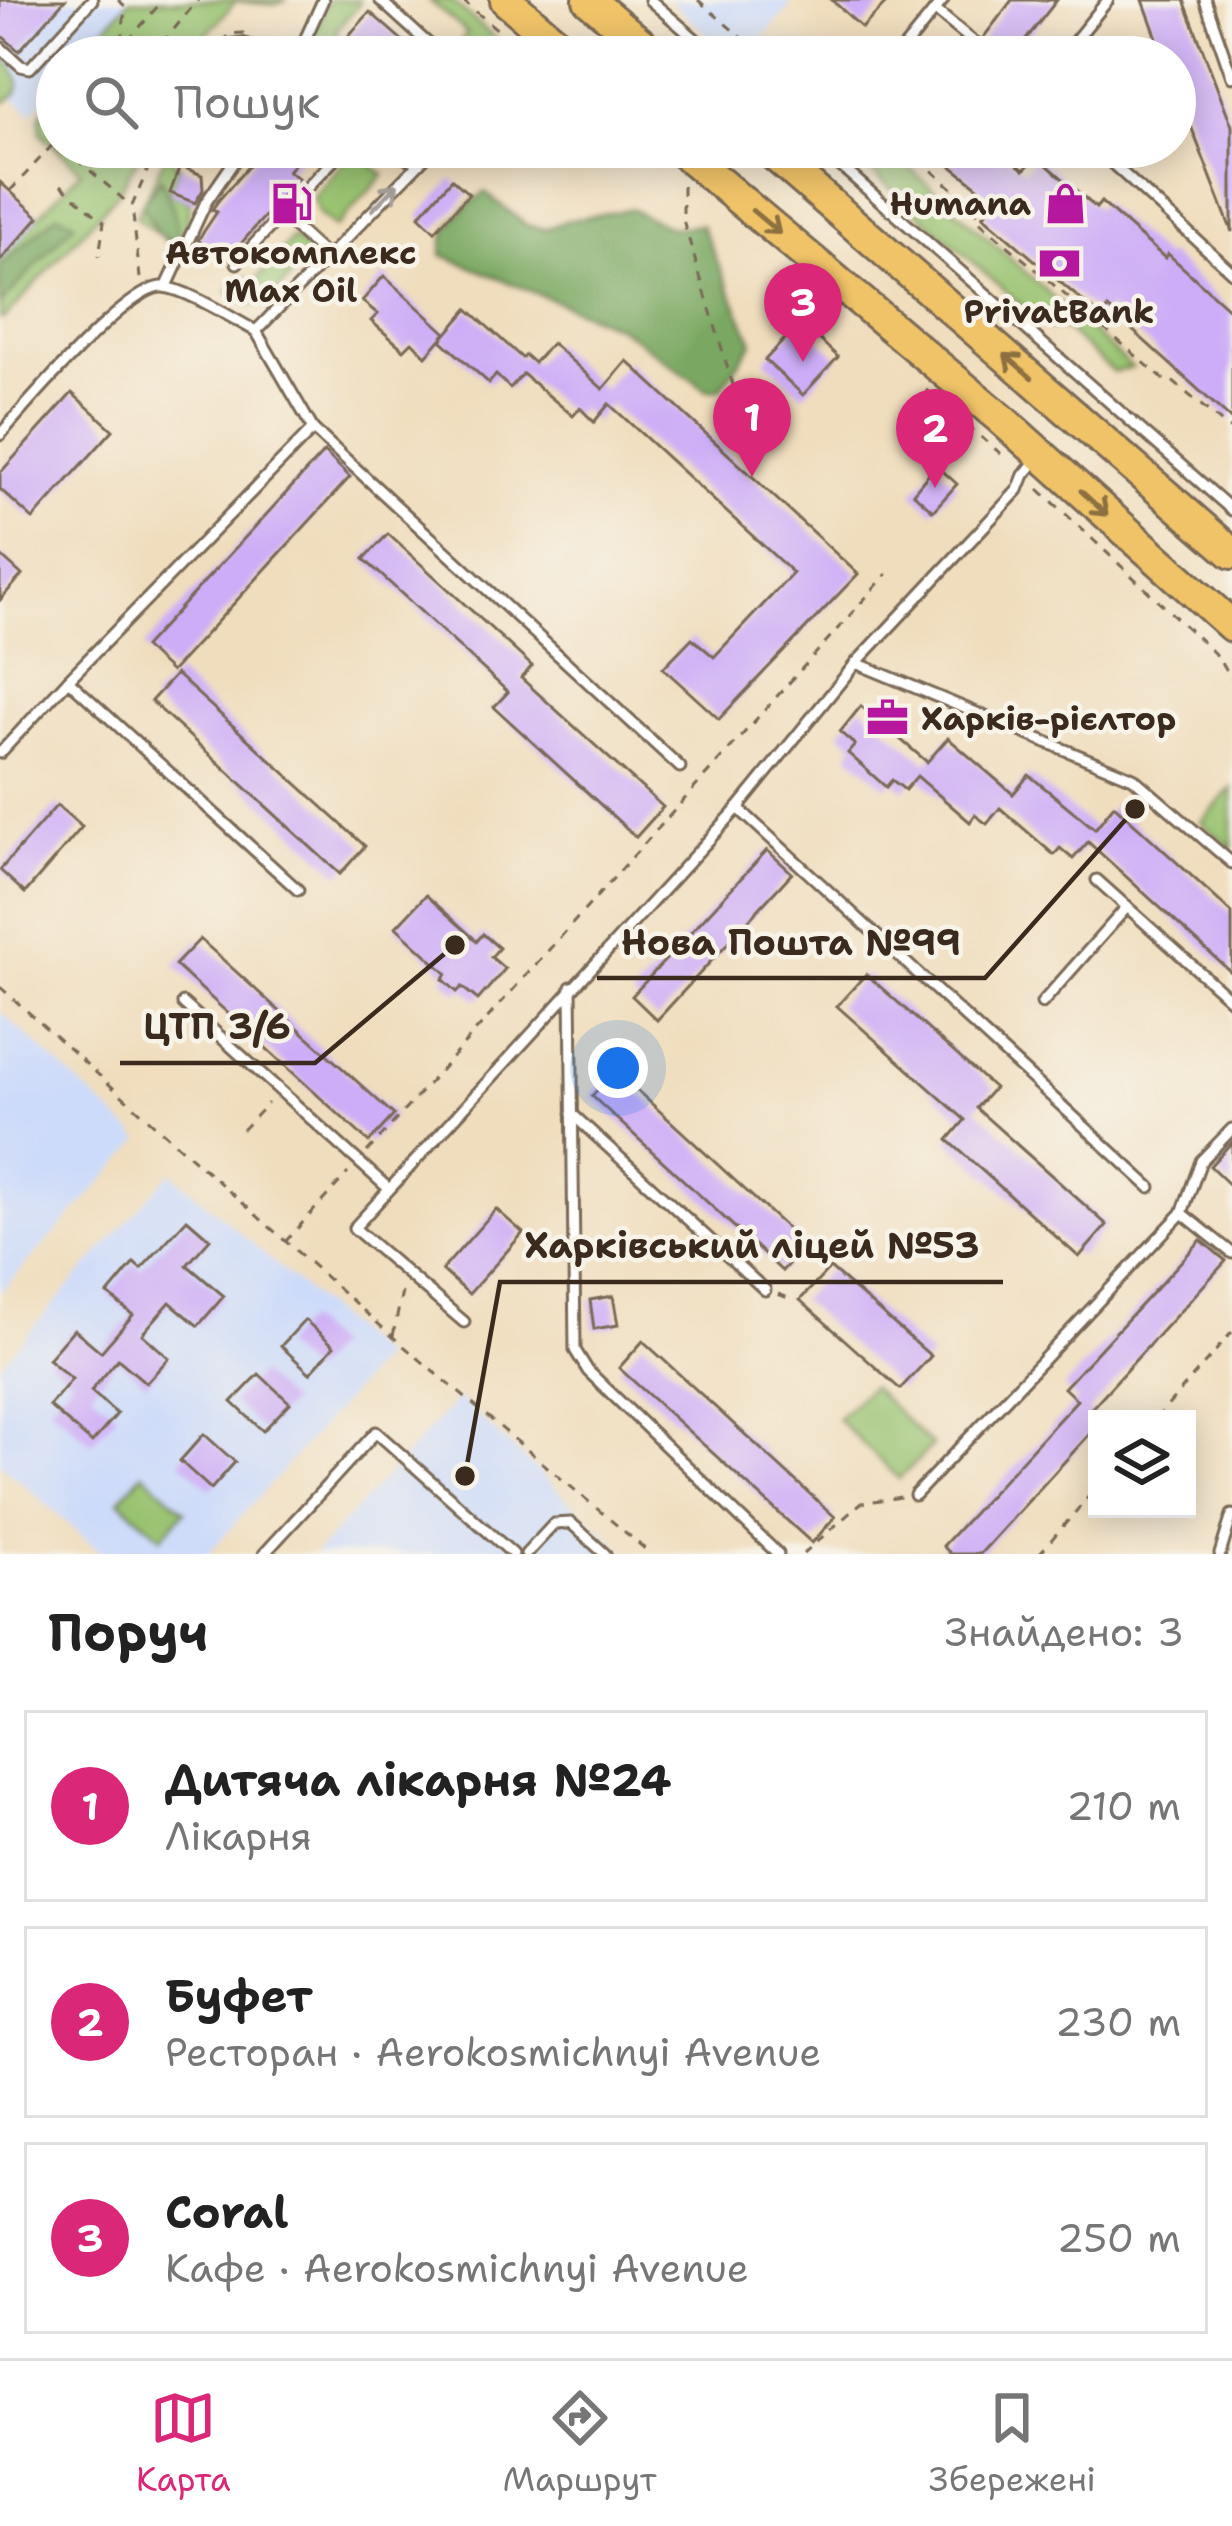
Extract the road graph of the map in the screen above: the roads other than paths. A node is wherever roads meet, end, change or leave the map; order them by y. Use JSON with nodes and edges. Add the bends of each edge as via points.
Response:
{"nodes":[{"id":1,"x":92,"y":0,"type":"edge"},
{"id":2,"x":322,"y":0,"type":"edge"},
{"id":3,"x":380,"y":0,"type":"edge"},
{"id":4,"x":506,"y":0,"type":"edge"},
{"id":5,"x":589,"y":0,"type":"edge"},
{"id":6,"x":650,"y":0,"type":"edge"},
{"id":7,"x":1108,"y":0,"type":"edge"},
{"id":8,"x":1205,"y":0,"type":"edge"},
{"id":9,"x":939,"y":5,"type":"edge"},
{"id":10,"x":59,"y":36,"type":"edge"},
{"id":11,"x":306,"y":36,"type":"edge"},
{"id":12,"x":420,"y":36,"type":"edge"},
{"id":13,"x":537,"y":36,"type":"edge"},
{"id":14,"x":632,"y":36,"type":"edge"},
{"id":15,"x":692,"y":36,"type":"edge"},
{"id":16,"x":914,"y":36,"type":"edge"},
{"id":17,"x":971,"y":36,"type":"edge"},
{"id":18,"x":1079,"y":36,"type":"edge"},
{"id":19,"x":0,"y":47,"type":"edge"},
{"id":20,"x":36,"y":61,"type":"edge"},
{"id":21,"x":1232,"y":77,"type":"edge"},
{"id":22,"x":229,"y":168,"type":"edge"},
{"id":23,"x":326,"y":168,"type":"edge"},
{"id":24,"x":413,"y":168,"type":"edge"},
{"id":25,"x":700,"y":168,"type":"edge"},
{"id":26,"x":805,"y":168,"type":"edge"},
{"id":27,"x":844,"y":168,"type":"edge"},
{"id":28,"x":1117,"y":168,"type":"edge"},
{"id":29,"x":281,"y":214,"type":"junction"},
{"id":30,"x":327,"y":256,"type":"junction"},
{"id":31,"x":237,"y":263,"type":"dead end"},
{"id":32,"x":1232,"y":272,"type":"edge"},
{"id":33,"x":167,"y":286,"type":"junction"},
{"id":34,"x":256,"y":331,"type":"junction"},
{"id":35,"x":313,"y":429,"type":"junction"},
{"id":36,"x":0,"y":436,"type":"edge"},
{"id":37,"x":1032,"y":465,"type":"junction"},
{"id":38,"x":1232,"y":510,"type":"edge"},
{"id":39,"x":1232,"y":554,"type":"edge"},
{"id":40,"x":1232,"y":626,"type":"edge"},
{"id":41,"x":856,"y":663,"type":"junction"},
{"id":42,"x":68,"y":680,"type":"junction"},
{"id":43,"x":0,"y":753,"type":"edge"},
{"id":44,"x":680,"y":767,"type":"dead end"},
{"id":45,"x":738,"y":808,"type":"junction"},
{"id":46,"x":1232,"y":863,"type":"edge"},
{"id":47,"x":1097,"y":880,"type":"dead end"},
{"id":48,"x":298,"y":890,"type":"dead end"},
{"id":49,"x":1127,"y":907,"type":"junction"},
{"id":50,"x":571,"y":986,"type":"junction"},
{"id":51,"x":1232,"y":1001,"type":"edge"},
{"id":52,"x":1042,"y":1003,"type":"dead end"},
{"id":53,"x":183,"y":1004,"type":"dead end"},
{"id":54,"x":572,"y":1114,"type":"junction"},
{"id":55,"x":1232,"y":1129,"type":"edge"},
{"id":56,"x":1150,"y":1187,"type":"dead end"},
{"id":57,"x":389,"y":1189,"type":"junction"},
{"id":58,"x":1182,"y":1213,"type":"junction"},
{"id":59,"x":1232,"y":1253,"type":"edge"},
{"id":60,"x":765,"y":1289,"type":"dead end"},
{"id":61,"x":464,"y":1322,"type":"dead end"},
{"id":62,"x":915,"y":1496,"type":"road end"},
{"id":63,"x":1232,"y":1515,"type":"edge"},
{"id":64,"x":264,"y":1554,"type":"edge"},
{"id":65,"x":512,"y":1554,"type":"edge"},
{"id":66,"x":526,"y":1554,"type":"edge"},
{"id":67,"x":605,"y":1554,"type":"edge"},
{"id":68,"x":778,"y":1554,"type":"edge"},
{"id":69,"x":1220,"y":1554,"type":"edge"}],
"edges":[{"from":1,"to":10,"type":"lane"},
{"from":2,"to":11,"type":"lane"},
{"from":3,"to":12,"type":"lane"},
{"from":4,"to":13,"type":"main road"},
{"from":5,"to":14,"type":"main road"},
{"from":6,"to":15,"type":"lane"},
{"from":7,"to":18,"type":"lane"},
{"from":8,"to":21,"type":"lane"},
{"from":9,"to":16,"type":"lane"},
{"from":9,"to":17,"type":"lane"},
{"from":19,"to":20,"type":"lane","via":[[21,66]]},
{"from":22,"to":33,"type":"lane"},
{"from":23,"to":29,"type":"lane"},
{"from":30,"to":24,"type":"lane","one_way":true},
{"from":25,"to":37,"type":"main road","one_way":true},
{"from":39,"to":26,"type":"main road","one_way":true},
{"from":27,"to":38,"type":"lane"},
{"from":28,"to":32,"type":"lane"},
{"from":29,"to":30,"type":"lane"},
{"from":29,"to":31,"type":"lane"},
{"from":30,"to":34,"type":"lane"},
{"from":33,"to":34,"type":"lane"},
{"from":33,"to":36,"type":"lane","via":[[142,292]]},
{"from":34,"to":35,"type":"lane"},
{"from":35,"to":42,"type":"lane"},
{"from":35,"to":44,"type":"lane"},
{"from":37,"to":40,"type":"main road","one_way":true},
{"from":37,"to":41,"type":"lane","via":[[1018,490]]},
{"from":41,"to":45,"type":"lane"},
{"from":41,"to":46,"type":"lane","via":[[1133,778]]},
{"from":42,"to":43,"type":"lane"},
{"from":42,"to":48,"type":"lane"},
{"from":45,"to":50,"type":"lane"},
{"from":45,"to":56,"type":"lane"},
{"from":47,"to":49,"type":"lane"},
{"from":49,"to":51,"type":"lane"},
{"from":49,"to":52,"type":"lane"},
{"from":50,"to":54,"type":"lane"},
{"from":50,"to":57,"type":"lane"},
{"from":53,"to":57,"type":"lane"},
{"from":54,"to":60,"type":"lane"},
{"from":54,"to":68,"type":"lane","via":[[575,1350]]},
{"from":55,"to":58,"type":"lane","via":[[1202,1162]]},
{"from":57,"to":61,"type":"lane","via":[[353,1228]]},
{"from":58,"to":59,"type":"lane"},
{"from":58,"to":62,"type":"lane"},
{"from":63,"to":69,"type":"lane"},
{"from":64,"to":65,"type":"lane","via":[[376,1432]]},
{"from":66,"to":67,"type":"lane","via":[[554,1524],[571,1523]]}]}
